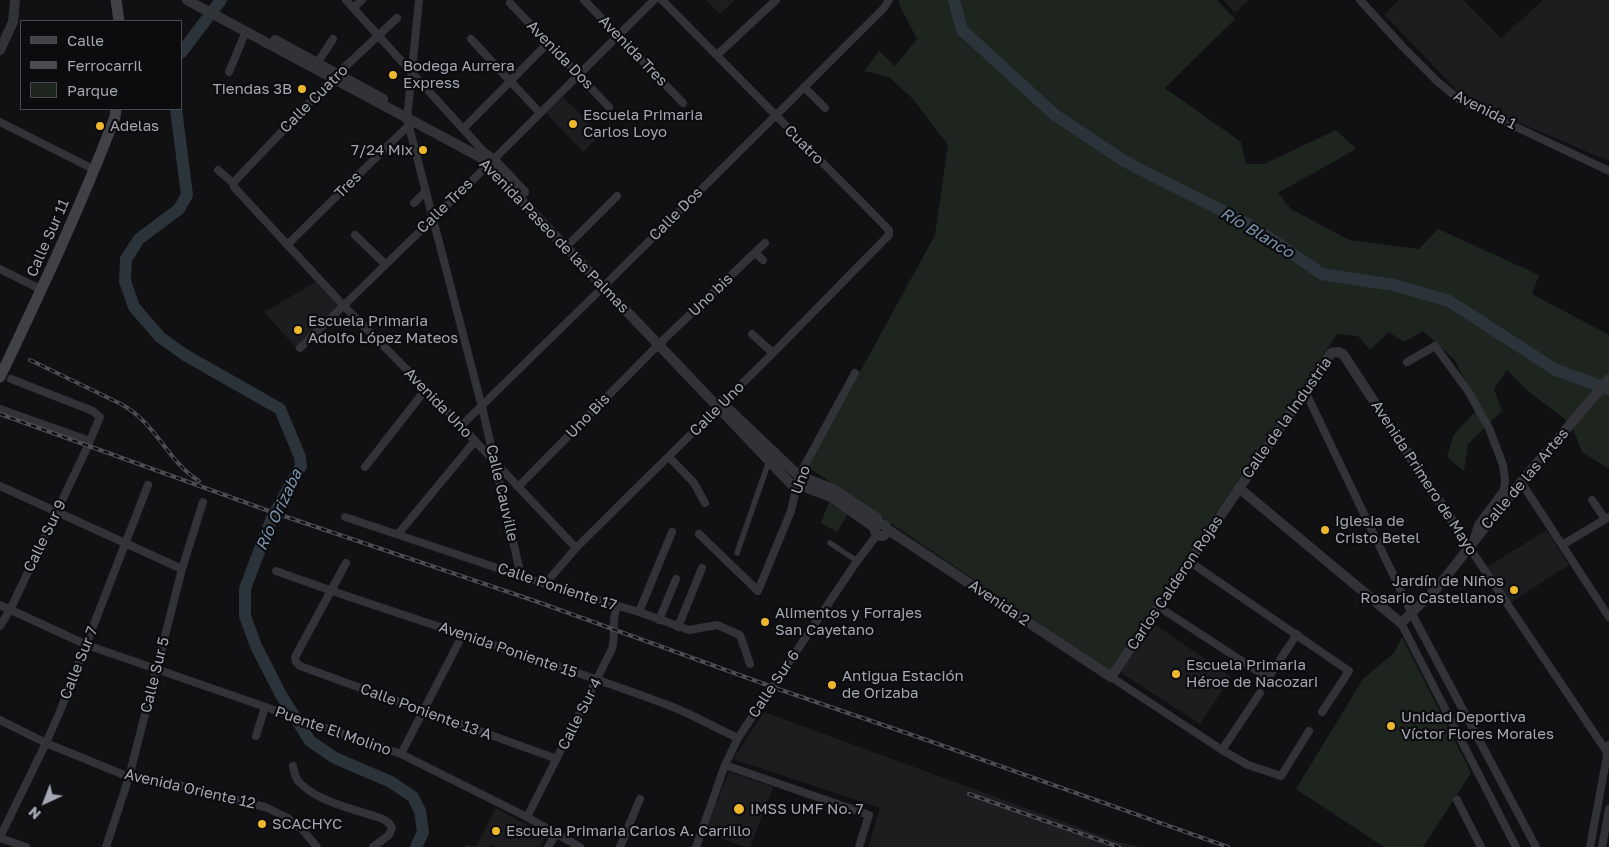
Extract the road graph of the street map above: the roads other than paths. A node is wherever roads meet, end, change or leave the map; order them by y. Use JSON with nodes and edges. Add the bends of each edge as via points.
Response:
{"nodes":[{"id":1,"x":15,"y":0,"type":"edge"},
{"id":2,"x":116,"y":0,"type":"edge"},
{"id":3,"x":187,"y":0,"type":"edge"},
{"id":4,"x":346,"y":0,"type":"edge"},
{"id":5,"x":362,"y":0,"type":"edge"},
{"id":6,"x":419,"y":0,"type":"edge"},
{"id":7,"x":584,"y":0,"type":"edge"},
{"id":8,"x":654,"y":0,"type":"edge"},
{"id":9,"x":662,"y":0,"type":"edge"},
{"id":10,"x":776,"y":0,"type":"edge"},
{"id":11,"x":888,"y":0,"type":"edge"},
{"id":12,"x":1360,"y":0,"type":"edge"},
{"id":13,"x":510,"y":3,"type":"dead end"},
{"id":14,"x":205,"y":5,"type":"edge"},
{"id":15,"x":353,"y":8,"type":"junction"},
{"id":16,"x":227,"y":17,"type":"junction"},
{"id":17,"x":397,"y":18,"type":"dead end"},
{"id":18,"x":119,"y":20,"type":"edge"},
{"id":19,"x":246,"y":31,"type":"junction"},
{"id":20,"x":379,"y":35,"type":"junction"},
{"id":21,"x":617,"y":35,"type":"junction"},
{"id":22,"x":333,"y":39,"type":"dead end"},
{"id":23,"x":471,"y":39,"type":"dead end"},
{"id":24,"x":548,"y":43,"type":"junction"},
{"id":25,"x":0,"y":50,"type":"edge"},
{"id":26,"x":717,"y":55,"type":"junction"},
{"id":27,"x":318,"y":62,"type":"junction"},
{"id":28,"x":229,"y":72,"type":"dead end"},
{"id":29,"x":413,"y":72,"type":"junction"},
{"id":30,"x":579,"y":74,"type":"junction"},
{"id":31,"x":336,"y":76,"type":"junction"},
{"id":32,"x":510,"y":82,"type":"junction"},
{"id":33,"x":804,"y":87,"type":"junction"},
{"id":34,"x":683,"y":103,"type":"dead end"},
{"id":35,"x":609,"y":107,"type":"dead end"},
{"id":36,"x":825,"y":108,"type":"dead end"},
{"id":37,"x":116,"y":110,"type":"edge"},
{"id":38,"x":540,"y":113,"type":"junction"},
{"id":39,"x":775,"y":115,"type":"junction"},
{"id":40,"x":407,"y":119,"type":"junction"},
{"id":41,"x":0,"y":122,"type":"edge"},
{"id":42,"x":464,"y":128,"type":"junction"},
{"id":43,"x":489,"y":159,"type":"junction"},
{"id":44,"x":95,"y":170,"type":"junction"},
{"id":45,"x":218,"y":170,"type":"dead end"},
{"id":46,"x":1609,"y":171,"type":"edge"},
{"id":47,"x":233,"y":183,"type":"junction"},
{"id":48,"x":426,"y":191,"type":"junction"},
{"id":49,"x":617,"y":196,"type":"dead end"},
{"id":50,"x":414,"y":203,"type":"dead end"},
{"id":51,"x":433,"y":217,"type":"junction"},
{"id":52,"x":355,"y":235,"type":"dead end"},
{"id":53,"x":889,"y":235,"type":"joint"},
{"id":54,"x":571,"y":242,"type":"junction"},
{"id":55,"x":764,"y":243,"type":"dead end"},
{"id":56,"x":287,"y":245,"type":"junction"},
{"id":57,"x":755,"y":253,"type":"junction"},
{"id":58,"x":763,"y":260,"type":"dead end"},
{"id":59,"x":385,"y":264,"type":"junction"},
{"id":60,"x":0,"y":269,"type":"edge"},
{"id":61,"x":606,"y":284,"type":"junction"},
{"id":62,"x":42,"y":290,"type":"junction"},
{"id":63,"x":343,"y":305,"type":"junction"},
{"id":64,"x":752,"y":334,"type":"dead end"},
{"id":65,"x":660,"y":343,"type":"junction"},
{"id":66,"x":300,"y":348,"type":"dead end"},
{"id":67,"x":1338,"y":352,"type":"joint"},
{"id":68,"x":773,"y":353,"type":"junction"},
{"id":69,"x":1406,"y":362,"type":"dead end"},
{"id":70,"x":855,"y":373,"type":"dead end"},
{"id":71,"x":6,"y":378,"type":"edge"},
{"id":72,"x":1609,"y":380,"type":"edge"},
{"id":73,"x":426,"y":389,"type":"junction"},
{"id":74,"x":1305,"y":391,"type":"junction"},
{"id":75,"x":720,"y":405,"type":"junction"},
{"id":76,"x":482,"y":407,"type":"junction"},
{"id":77,"x":0,"y":409,"type":"edge"},
{"id":78,"x":461,"y":426,"type":"junction"},
{"id":79,"x":475,"y":441,"type":"junction"},
{"id":80,"x":89,"y":443,"type":"junction"},
{"id":81,"x":669,"y":457,"type":"junction"},
{"id":82,"x":769,"y":460,"type":"junction"},
{"id":83,"x":496,"y":463,"type":"junction"},
{"id":84,"x":365,"y":467,"type":"dead end"},
{"id":85,"x":798,"y":480,"type":"junction"},
{"id":86,"x":1521,"y":482,"type":"junction"},
{"id":87,"x":148,"y":485,"type":"dead end"},
{"id":88,"x":0,"y":486,"type":"edge"},
{"id":89,"x":518,"y":487,"type":"junction"},
{"id":90,"x":1239,"y":488,"type":"junction"},
{"id":91,"x":1592,"y":500,"type":"dead end"},
{"id":92,"x":203,"y":502,"type":"dead end"},
{"id":93,"x":705,"y":503,"type":"dead end"},
{"id":94,"x":56,"y":512,"type":"junction"},
{"id":95,"x":345,"y":517,"type":"dead end"},
{"id":96,"x":1607,"y":518,"type":"edge"},
{"id":97,"x":880,"y":529,"type":"junction"},
{"id":98,"x":672,"y":532,"type":"dead end"},
{"id":99,"x":398,"y":534,"type":"junction"},
{"id":100,"x":699,"y":534,"type":"dead end"},
{"id":101,"x":126,"y":543,"type":"junction"},
{"id":102,"x":830,"y":543,"type":"dead end"},
{"id":103,"x":1471,"y":545,"type":"junction"},
{"id":104,"x":1562,"y":545,"type":"junction"},
{"id":105,"x":576,"y":548,"type":"junction"},
{"id":106,"x":737,"y":553,"type":"dead end"},
{"id":107,"x":857,"y":561,"type":"junction"},
{"id":108,"x":1190,"y":562,"type":"junction"},
{"id":109,"x":346,"y":563,"type":"dead end"},
{"id":110,"x":702,"y":568,"type":"dead end"},
{"id":111,"x":182,"y":569,"type":"junction"},
{"id":112,"x":276,"y":571,"type":"dead end"},
{"id":113,"x":521,"y":576,"type":"junction"},
{"id":114,"x":676,"y":579,"type":"dead end"},
{"id":115,"x":545,"y":584,"type":"junction"},
{"id":116,"x":331,"y":592,"type":"junction"},
{"id":117,"x":0,"y":606,"type":"edge"},
{"id":118,"x":617,"y":606,"type":"junction"},
{"id":119,"x":1159,"y":607,"type":"junction"},
{"id":120,"x":10,"y":610,"type":"junction"},
{"id":121,"x":639,"y":612,"type":"junction"},
{"id":122,"x":1412,"y":614,"type":"junction"},
{"id":123,"x":1609,"y":617,"type":"edge"},
{"id":124,"x":659,"y":620,"type":"junction"},
{"id":125,"x":1401,"y":624,"type":"junction"},
{"id":126,"x":0,"y":626,"type":"edge"},
{"id":127,"x":678,"y":627,"type":"junction"},
{"id":128,"x":463,"y":634,"type":"junction"},
{"id":129,"x":1297,"y":634,"type":"junction"},
{"id":130,"x":87,"y":644,"type":"junction"},
{"id":131,"x":750,"y":664,"type":"dead end"},
{"id":132,"x":156,"y":670,"type":"junction"},
{"id":133,"x":1111,"y":678,"type":"junction"},
{"id":134,"x":596,"y":681,"type":"junction"},
{"id":135,"x":1260,"y":693,"type":"dead end"},
{"id":136,"x":265,"y":707,"type":"junction"},
{"id":137,"x":423,"y":711,"type":"junction"},
{"id":138,"x":1322,"y":712,"type":"dead end"},
{"id":139,"x":0,"y":720,"type":"edge"},
{"id":140,"x":1309,"y":731,"type":"dead end"},
{"id":141,"x":256,"y":736,"type":"dead end"},
{"id":142,"x":738,"y":738,"type":"junction"},
{"id":143,"x":46,"y":743,"type":"junction"},
{"id":144,"x":1222,"y":750,"type":"junction"},
{"id":145,"x":1608,"y":751,"type":"edge"},
{"id":146,"x":401,"y":754,"type":"junction"},
{"id":147,"x":557,"y":759,"type":"junction"},
{"id":148,"x":725,"y":765,"type":"junction"},
{"id":149,"x":293,"y":766,"type":"dead end"},
{"id":150,"x":129,"y":777,"type":"junction"},
{"id":151,"x":640,"y":799,"type":"dead end"},
{"id":152,"x":1458,"y":800,"type":"dead end"},
{"id":153,"x":1609,"y":809,"type":"edge"},
{"id":154,"x":527,"y":817,"type":"junction"},
{"id":155,"x":556,"y":834,"type":"junction"},
{"id":156,"x":0,"y":837,"type":"edge"},
{"id":157,"x":26,"y":847,"type":"edge"},
{"id":158,"x":106,"y":847,"type":"edge"},
{"id":159,"x":317,"y":847,"type":"edge"},
{"id":160,"x":373,"y":847,"type":"edge"},
{"id":161,"x":548,"y":847,"type":"edge"},
{"id":162,"x":580,"y":847,"type":"edge"},
{"id":163,"x":620,"y":847,"type":"edge"},
{"id":164,"x":696,"y":847,"type":"edge"},
{"id":165,"x":859,"y":847,"type":"edge"},
{"id":166,"x":1481,"y":847,"type":"edge"},
{"id":167,"x":1516,"y":847,"type":"edge"},
{"id":168,"x":1536,"y":847,"type":"edge"},
{"id":169,"x":1590,"y":847,"type":"edge"},
{"id":170,"x":1602,"y":847,"type":"edge"}],
"edges":[{"from":1,"to":25,"type":"street","via":[[13,22]]},
{"from":2,"to":18,"type":"main road"},
{"from":3,"to":14,"type":"street","name":"Avenida Paseo de las Palmas"},
{"from":4,"to":15,"type":"street"},
{"from":5,"to":15,"type":"street"},
{"from":6,"to":29,"type":"street"},
{"from":7,"to":21,"type":"street","name":"Avenida Tres"},
{"from":8,"to":21,"type":"street","name":"Calle Tres"},
{"from":9,"to":26,"type":"street","name":"Cuatro"},
{"from":10,"to":26,"type":"street"},
{"from":11,"to":33,"type":"street","name":"Calle Dos","via":[[884,8]]},
{"from":12,"to":46,"type":"street","name":"Avenida 1","via":[[1438,82],[1461,100]]},
{"from":13,"to":24,"type":"street","name":"Avenida Dos"},
{"from":14,"to":16,"type":"street","name":"Avenida Paseo de las Palmas"},
{"from":15,"to":20,"type":"street"},
{"from":16,"to":19,"type":"street","name":"Avenida Paseo de las Palmas"},
{"from":16,"to":27,"type":"street","name":"Avenida Paseo de las Palmas"},
{"from":17,"to":20,"type":"street","name":"Calle Cuatro"},
{"from":19,"to":28,"type":"street"},
{"from":19,"to":31,"type":"street","name":"Avenida Paseo de las Palmas"},
{"from":20,"to":29,"type":"street"},
{"from":20,"to":31,"type":"street","name":"Calle Cuatro"},
{"from":21,"to":30,"type":"street","name":"Calle Tres"},
{"from":21,"to":34,"type":"street","name":"Avenida Tres"},
{"from":22,"to":27,"type":"street"},
{"from":23,"to":32,"type":"street"},
{"from":24,"to":30,"type":"street","name":"Avenida Dos"},
{"from":24,"to":32,"type":"street"},
{"from":26,"to":39,"type":"street","name":"Cuatro"},
{"from":27,"to":31,"type":"street","name":"Avenida Paseo de las Palmas"},
{"from":29,"to":40,"type":"street"},
{"from":29,"to":42,"type":"street"},
{"from":30,"to":35,"type":"street","name":"Avenida Dos"},
{"from":30,"to":38,"type":"street","name":"Calle Tres"},
{"from":31,"to":40,"type":"street","name":"Avenida Paseo de las Palmas"},
{"from":31,"to":47,"type":"street","name":"Calle Cuatro"},
{"from":32,"to":38,"type":"street"},
{"from":32,"to":42,"type":"street"},
{"from":33,"to":36,"type":"street"},
{"from":33,"to":39,"type":"street","name":"Calle Dos"},
{"from":37,"to":44,"type":"main road","name":"Calle Sur 11"},
{"from":38,"to":43,"type":"street","name":"Calle Tres"},
{"from":39,"to":53,"type":"street","name":"Cuatro","via":[[888,230]]},
{"from":39,"to":61,"type":"street","name":"Calle Dos"},
{"from":40,"to":43,"type":"street","name":"Avenida Paseo de las Palmas"},
{"from":40,"to":48,"type":"street","name":"Calle Cauville"},
{"from":40,"to":56,"type":"street","name":"Tres"},
{"from":41,"to":44,"type":"street"},
{"from":42,"to":43,"type":"street"},
{"from":43,"to":51,"type":"street","name":"Calle Tres"},
{"from":43,"to":54,"type":"street","name":"Avenida Paseo de las Palmas"},
{"from":43,"to":61,"type":"street","name":"Avenida Paseo de las Palmas"},
{"from":44,"to":62,"type":"main road","name":"Calle Sur 11"},
{"from":45,"to":47,"type":"street","name":"Avenida Uno"},
{"from":47,"to":56,"type":"street","name":"Avenida Uno"},
{"from":48,"to":50,"type":"street"},
{"from":48,"to":51,"type":"street","name":"Calle Cauville"},
{"from":49,"to":54,"type":"street"},
{"from":51,"to":59,"type":"street","name":"Calle Tres"},
{"from":51,"to":76,"type":"street","name":"Calle Cauville"},
{"from":52,"to":59,"type":"street"},
{"from":53,"to":68,"type":"street","name":"Calle Uno"},
{"from":54,"to":61,"type":"street","name":"Avenida Paseo de las Palmas"},
{"from":55,"to":57,"type":"street","name":"Uno bis"},
{"from":56,"to":63,"type":"street","name":"Avenida Uno"},
{"from":57,"to":58,"type":"street"},
{"from":57,"to":65,"type":"street","name":"Uno bis"},
{"from":59,"to":63,"type":"street","name":"Calle Tres"},
{"from":60,"to":62,"type":"street"},
{"from":61,"to":65,"type":"street","name":"Avenida Paseo de las Palmas"},
{"from":61,"to":76,"type":"street","name":"Calle Dos"},
{"from":62,"to":71,"type":"main road","name":"Calle Sur 11"},
{"from":63,"to":66,"type":"street","name":"Calle Tres"},
{"from":63,"to":73,"type":"street","name":"Avenida Uno"},
{"from":64,"to":68,"type":"street"},
{"from":65,"to":75,"type":"street","name":"Avenida Paseo de las Palmas"},
{"from":65,"to":89,"type":"street","name":"Uno Bis"},
{"from":67,"to":74,"type":"street","name":"Calle de la Industria","via":[[1331,353]]},
{"from":67,"to":103,"type":"street","name":"Avenida Primero de Mayo","via":[[1343,354]]},
{"from":68,"to":75,"type":"street","name":"Calle Uno"},
{"from":69,"to":103,"type":"street","via":[[1435,346],[1468,391],[1489,428],[1503,465],[1504,490],[1478,525]]},
{"from":70,"to":85,"type":"street","name":"Uno"},
{"from":71,"to":80,"type":"street","name":"Calle Sur 9","via":[[93,411],[100,417]]},
{"from":72,"to":86,"type":"street","name":"Calle de las Artes"},
{"from":73,"to":78,"type":"street","name":"Avenida Uno"},
{"from":73,"to":84,"type":"street"},
{"from":74,"to":90,"type":"street","name":"Calle de la Industria"},
{"from":74,"to":122,"type":"street"},
{"from":75,"to":81,"type":"street","name":"Calle Uno"},
{"from":75,"to":82,"type":"street","name":"Avenida Paseo de las Palmas"},
{"from":75,"to":85,"type":"street","name":"Avenida Paseo de las Palmas"},
{"from":76,"to":78,"type":"street","name":"Calle Dos"},
{"from":76,"to":83,"type":"street","name":"Calle Cauville"},
{"from":77,"to":80,"type":"street"},
{"from":78,"to":79,"type":"street","name":"Avenida Uno"},
{"from":79,"to":83,"type":"street","name":"Avenida Uno"},
{"from":79,"to":99,"type":"street"},
{"from":80,"to":94,"type":"street","name":"Calle Sur 9"},
{"from":81,"to":93,"type":"street","via":[[694,483]]},
{"from":81,"to":105,"type":"street","name":"Calle Uno"},
{"from":82,"to":85,"type":"street","name":"Avenida Paseo de las Palmas","via":[[793,486]]},
{"from":82,"to":106,"type":"street"},
{"from":83,"to":89,"type":"street","name":"Avenida Uno"},
{"from":83,"to":113,"type":"street","name":"Calle Cauville"},
{"from":85,"to":97,"type":"street","name":"Avenida Paseo de las Palmas","via":[[833,488],[877,518]]},
{"from":85,"to":100,"type":"street","name":"Uno","via":[[791,511],[758,591]]},
{"from":86,"to":103,"type":"street","name":"Calle de las Artes"},
{"from":86,"to":104,"type":"street"},
{"from":87,"to":101,"type":"street","name":"Calle Sur 7"},
{"from":88,"to":94,"type":"street"},
{"from":89,"to":105,"type":"street","name":"Avenida Uno"},
{"from":90,"to":108,"type":"street","name":"Carlos Calderon Rojas"},
{"from":90,"to":125,"type":"street"},
{"from":91,"to":96,"type":"street"},
{"from":92,"to":111,"type":"street","name":"Calle Sur 5"},
{"from":94,"to":101,"type":"street"},
{"from":94,"to":120,"type":"street","name":"Calle Sur 9"},
{"from":95,"to":99,"type":"street","name":"Calle Poniente 17"},
{"from":96,"to":104,"type":"street"},
{"from":97,"to":107,"type":"street","name":"Calle Sur 6"},
{"from":97,"to":133,"type":"street","name":"Avenida 2"},
{"from":98,"to":121,"type":"street"},
{"from":99,"to":113,"type":"street","name":"Calle Poniente 17"},
{"from":101,"to":111,"type":"street"},
{"from":101,"to":130,"type":"street","name":"Calle Sur 7"},
{"from":102,"to":107,"type":"street"},
{"from":103,"to":122,"type":"street","name":"Calle de las Artes"},
{"from":103,"to":145,"type":"street","name":"Avenida Primero de Mayo"},
{"from":104,"to":123,"type":"street"},
{"from":105,"to":115,"type":"street","name":"Calle Uno"},
{"from":107,"to":142,"type":"street","name":"Calle Sur 6"},
{"from":108,"to":119,"type":"street","name":"Carlos Calderon Rojas"},
{"from":108,"to":129,"type":"street"},
{"from":109,"to":116,"type":"street"},
{"from":110,"to":127,"type":"street"},
{"from":111,"to":132,"type":"street","name":"Calle Sur 5"},
{"from":112,"to":116,"type":"street","name":"Avenida Poniente 15"},
{"from":113,"to":115,"type":"street","name":"Calle Poniente 17"},
{"from":114,"to":124,"type":"street"},
{"from":115,"to":118,"type":"street","name":"Calle Poniente 17"},
{"from":116,"to":128,"type":"street","name":"Avenida Poniente 15"},
{"from":116,"to":137,"type":"street","name":"Calle Poniente 13 A","via":[[295,658],[296,662]]},
{"from":117,"to":120,"type":"street","name":"Puente El Molino"},
{"from":118,"to":121,"type":"street","name":"Calle Poniente 17"},
{"from":118,"to":134,"type":"street","name":"Calle Sur 4","via":[[613,617],[614,643]]},
{"from":119,"to":129,"type":"street","via":[[1268,678]]},
{"from":119,"to":133,"type":"street","name":"Carlos Calderon Rojas"},
{"from":120,"to":126,"type":"street","name":"Calle Sur 9"},
{"from":120,"to":130,"type":"street","name":"Puente El Molino"},
{"from":121,"to":124,"type":"street","name":"Calle Poniente 17"},
{"from":122,"to":125,"type":"street","name":"Calle de las Artes"},
{"from":122,"to":168,"type":"street"},
{"from":124,"to":127,"type":"street","name":"Calle Poniente 17"},
{"from":125,"to":167,"type":"street"},
{"from":127,"to":131,"type":"street","name":"Calle Poniente 17","via":[[689,630],[717,625],[740,635]]},
{"from":128,"to":134,"type":"street","name":"Avenida Poniente 15"},
{"from":128,"to":137,"type":"street"},
{"from":129,"to":138,"type":"street","via":[[1350,671]]},
{"from":130,"to":132,"type":"street","name":"Puente El Molino"},
{"from":130,"to":143,"type":"street","name":"Calle Sur 7"},
{"from":132,"to":136,"type":"street","name":"Puente El Molino"},
{"from":132,"to":150,"type":"street","name":"Calle Sur 5"},
{"from":133,"to":144,"type":"street"},
{"from":134,"to":142,"type":"street","name":"Avenida Poniente 15","via":[[674,708]]},
{"from":134,"to":147,"type":"street","name":"Calle Sur 4"},
{"from":135,"to":144,"type":"street"},
{"from":136,"to":141,"type":"street"},
{"from":136,"to":146,"type":"street","name":"Puente El Molino"},
{"from":137,"to":146,"type":"street"},
{"from":137,"to":147,"type":"street","name":"Calle Poniente 13 A"},
{"from":139,"to":143,"type":"street","name":"Avenida Oriente 12"},
{"from":140,"to":144,"type":"street","via":[[1280,776],[1248,765]]},
{"from":142,"to":148,"type":"street","name":"Calle Sur 6"},
{"from":143,"to":150,"type":"street","name":"Avenida Oriente 12"},
{"from":143,"to":156,"type":"street","name":"Calle Sur 7"},
{"from":145,"to":169,"type":"street"},
{"from":146,"to":154,"type":"street","name":"Puente El Molino"},
{"from":147,"to":154,"type":"street","name":"Calle Sur 4"},
{"from":148,"to":164,"type":"street","name":"Calle Sur 6"},
{"from":148,"to":165,"type":"street","via":[[868,815]]},
{"from":149,"to":160,"type":"street","via":[[296,778],[316,795],[389,823],[391,832]]},
{"from":150,"to":158,"type":"street","name":"Calle Sur 5"},
{"from":150,"to":159,"type":"street","name":"Avenida Oriente 12","via":[[175,784],[265,807],[301,828]]},
{"from":151,"to":163,"type":"street"},
{"from":152,"to":166,"type":"street"},
{"from":153,"to":170,"type":"street"},
{"from":154,"to":155,"type":"street","name":"Puente El Molino"},
{"from":155,"to":161,"type":"street"},
{"from":155,"to":162,"type":"street","name":"Puente El Molino"},
{"from":156,"to":157,"type":"street"}]}
